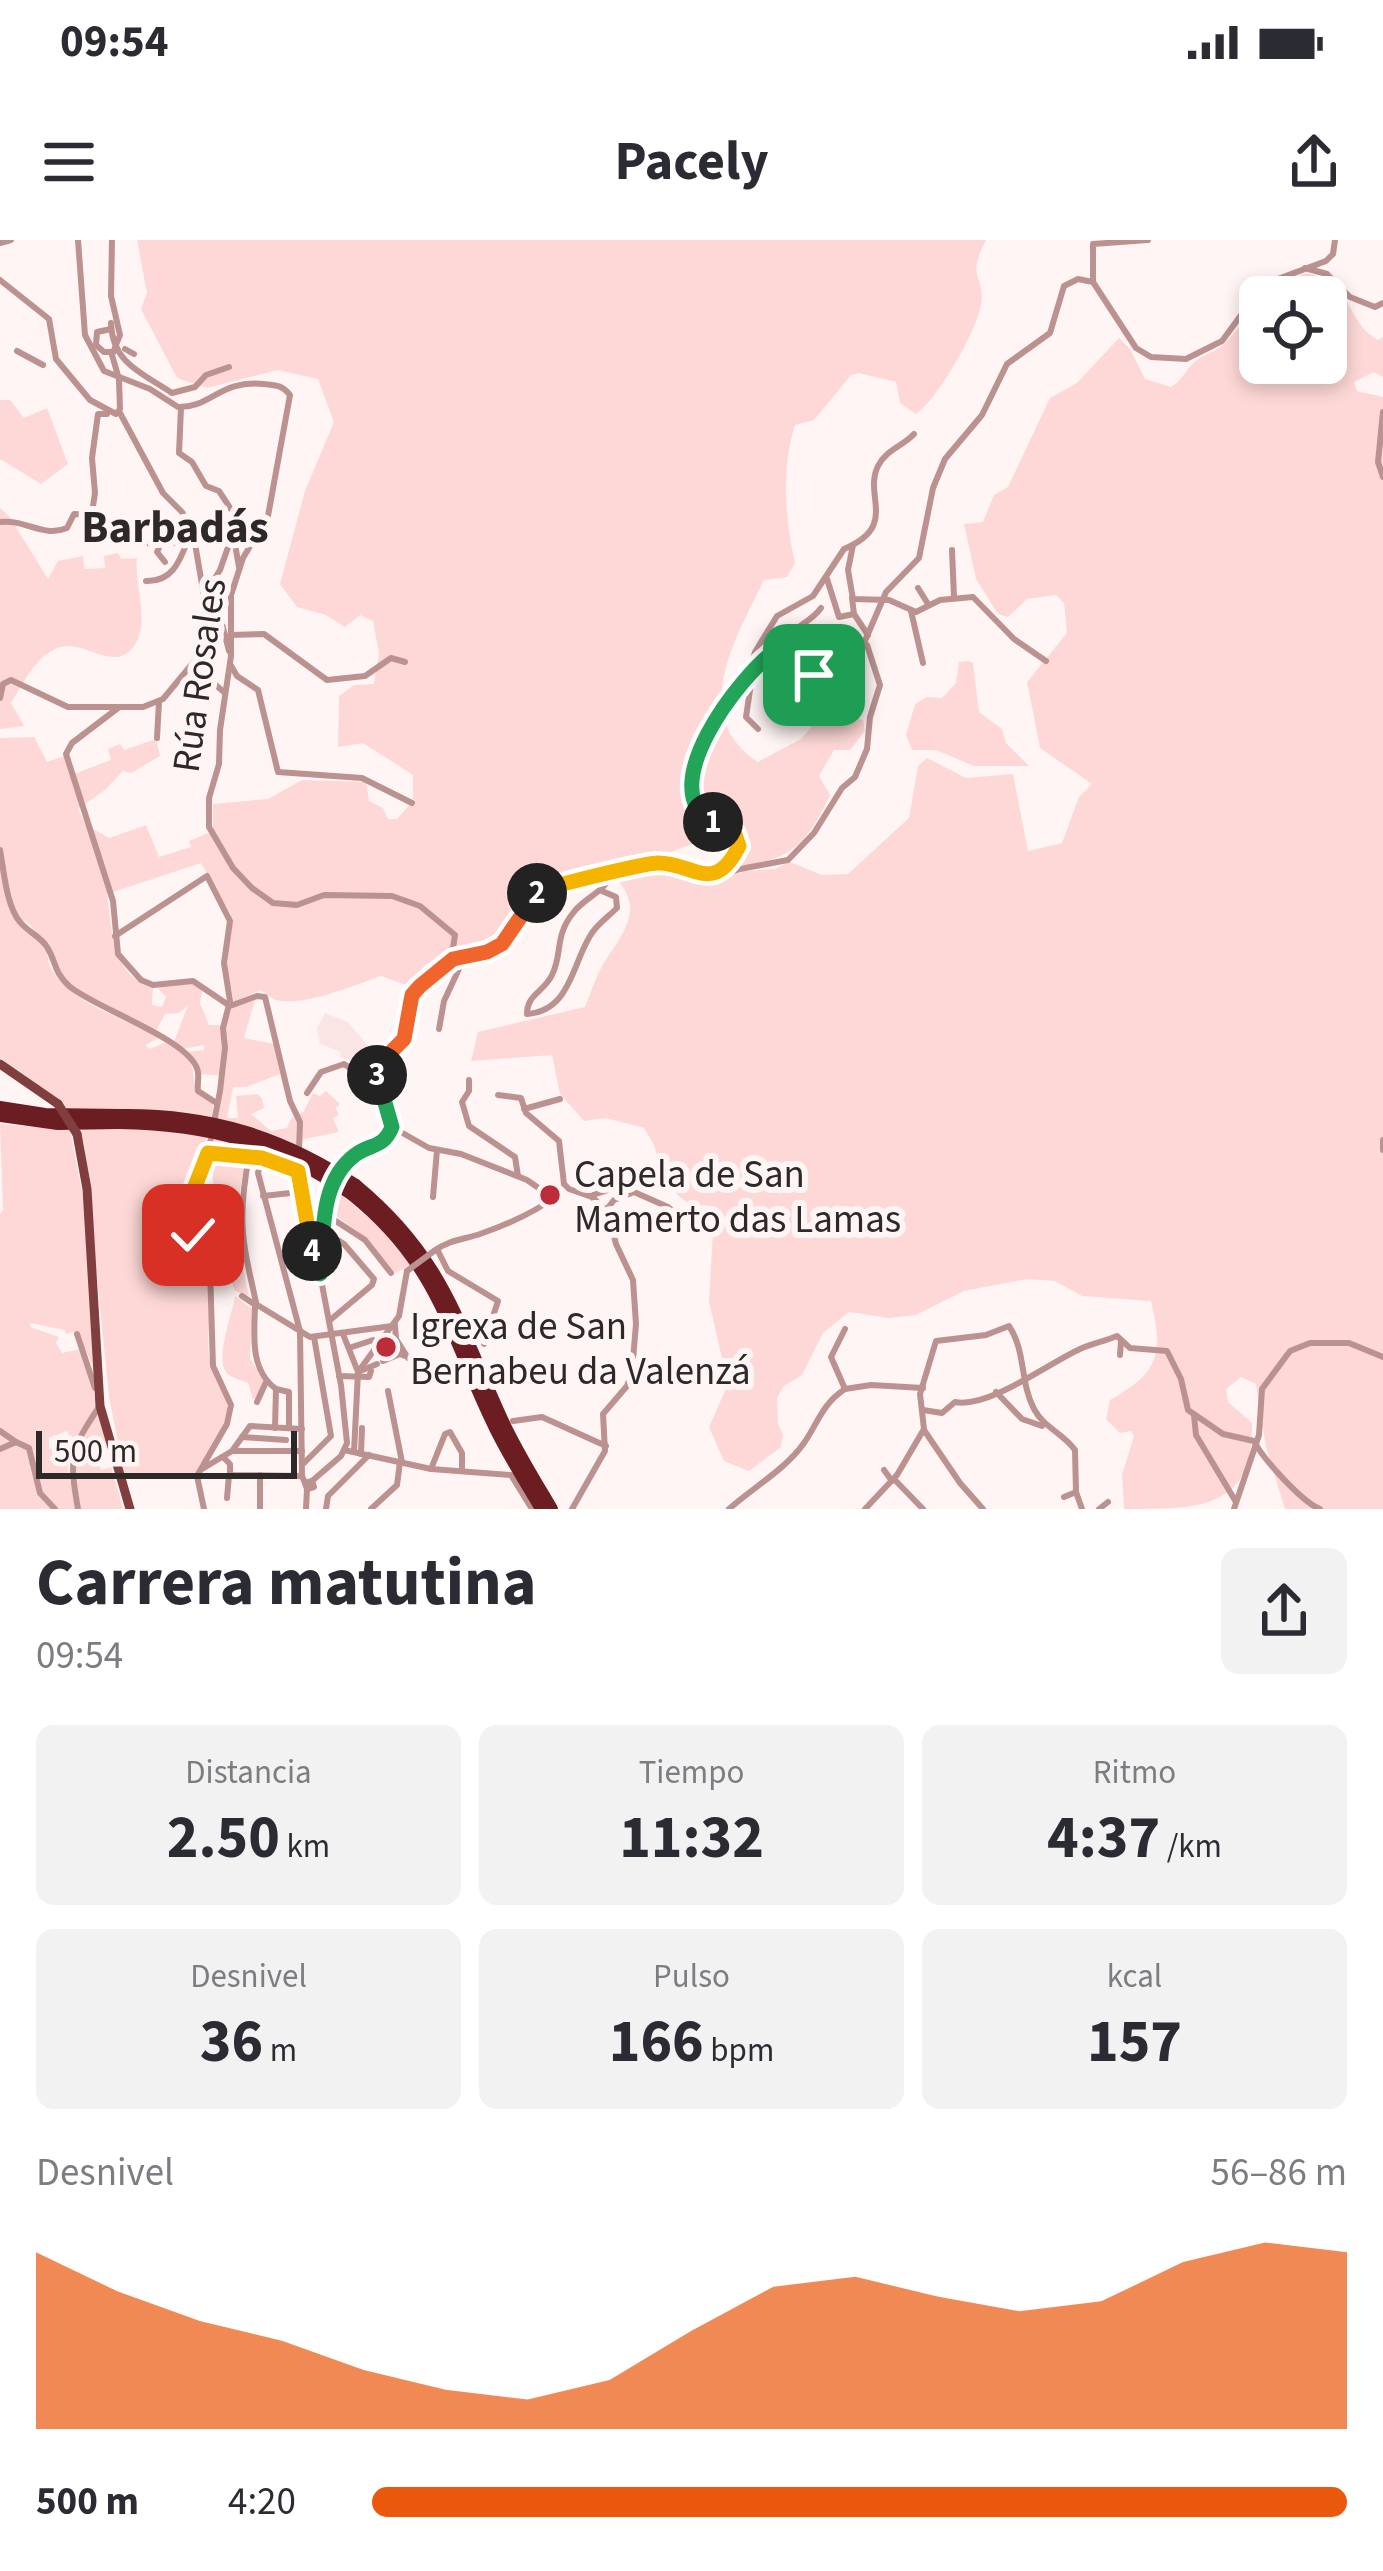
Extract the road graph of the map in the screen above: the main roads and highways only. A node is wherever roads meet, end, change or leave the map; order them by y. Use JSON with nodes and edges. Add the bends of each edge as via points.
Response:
{"nodes":[{"id":1,"x":0,"y":1064,"type":"edge"},
{"id":2,"x":0,"y":1107,"type":"edge"},
{"id":3,"x":0,"y":1118,"type":"edge"},
{"id":4,"x":120,"y":1119,"type":"junction"},
{"id":5,"x":353,"y":1189,"type":"junction"},
{"id":6,"x":96,"y":1300,"type":"junction"},
{"id":7,"x":103,"y":1402,"type":"junction"},
{"id":8,"x":120,"y":1479,"type":"junction"},
{"id":9,"x":130,"y":1509,"type":"edge"},
{"id":10,"x":537,"y":1509,"type":"edge"},
{"id":11,"x":552,"y":1509,"type":"edge"}],
"edges":[{"from":1,"to":6,"type":"main road","bridge":true,"via":[[58,1104],[77,1134]]},
{"from":2,"to":4,"type":"highway"},
{"from":3,"to":4,"type":"highway"},
{"from":4,"to":5,"type":"highway","bridge":true,"via":[[226,1132]]},
{"from":5,"to":10,"type":"highway","via":[[439,1296]]},
{"from":5,"to":11,"type":"highway","via":[[402,1227],[440,1277],[504,1424]]},
{"from":6,"to":7,"type":"main road"},
{"from":6,"to":7,"type":"main road"},
{"from":7,"to":8,"type":"main road"},
{"from":7,"to":8,"type":"main road"},
{"from":8,"to":9,"type":"main road"}]}
